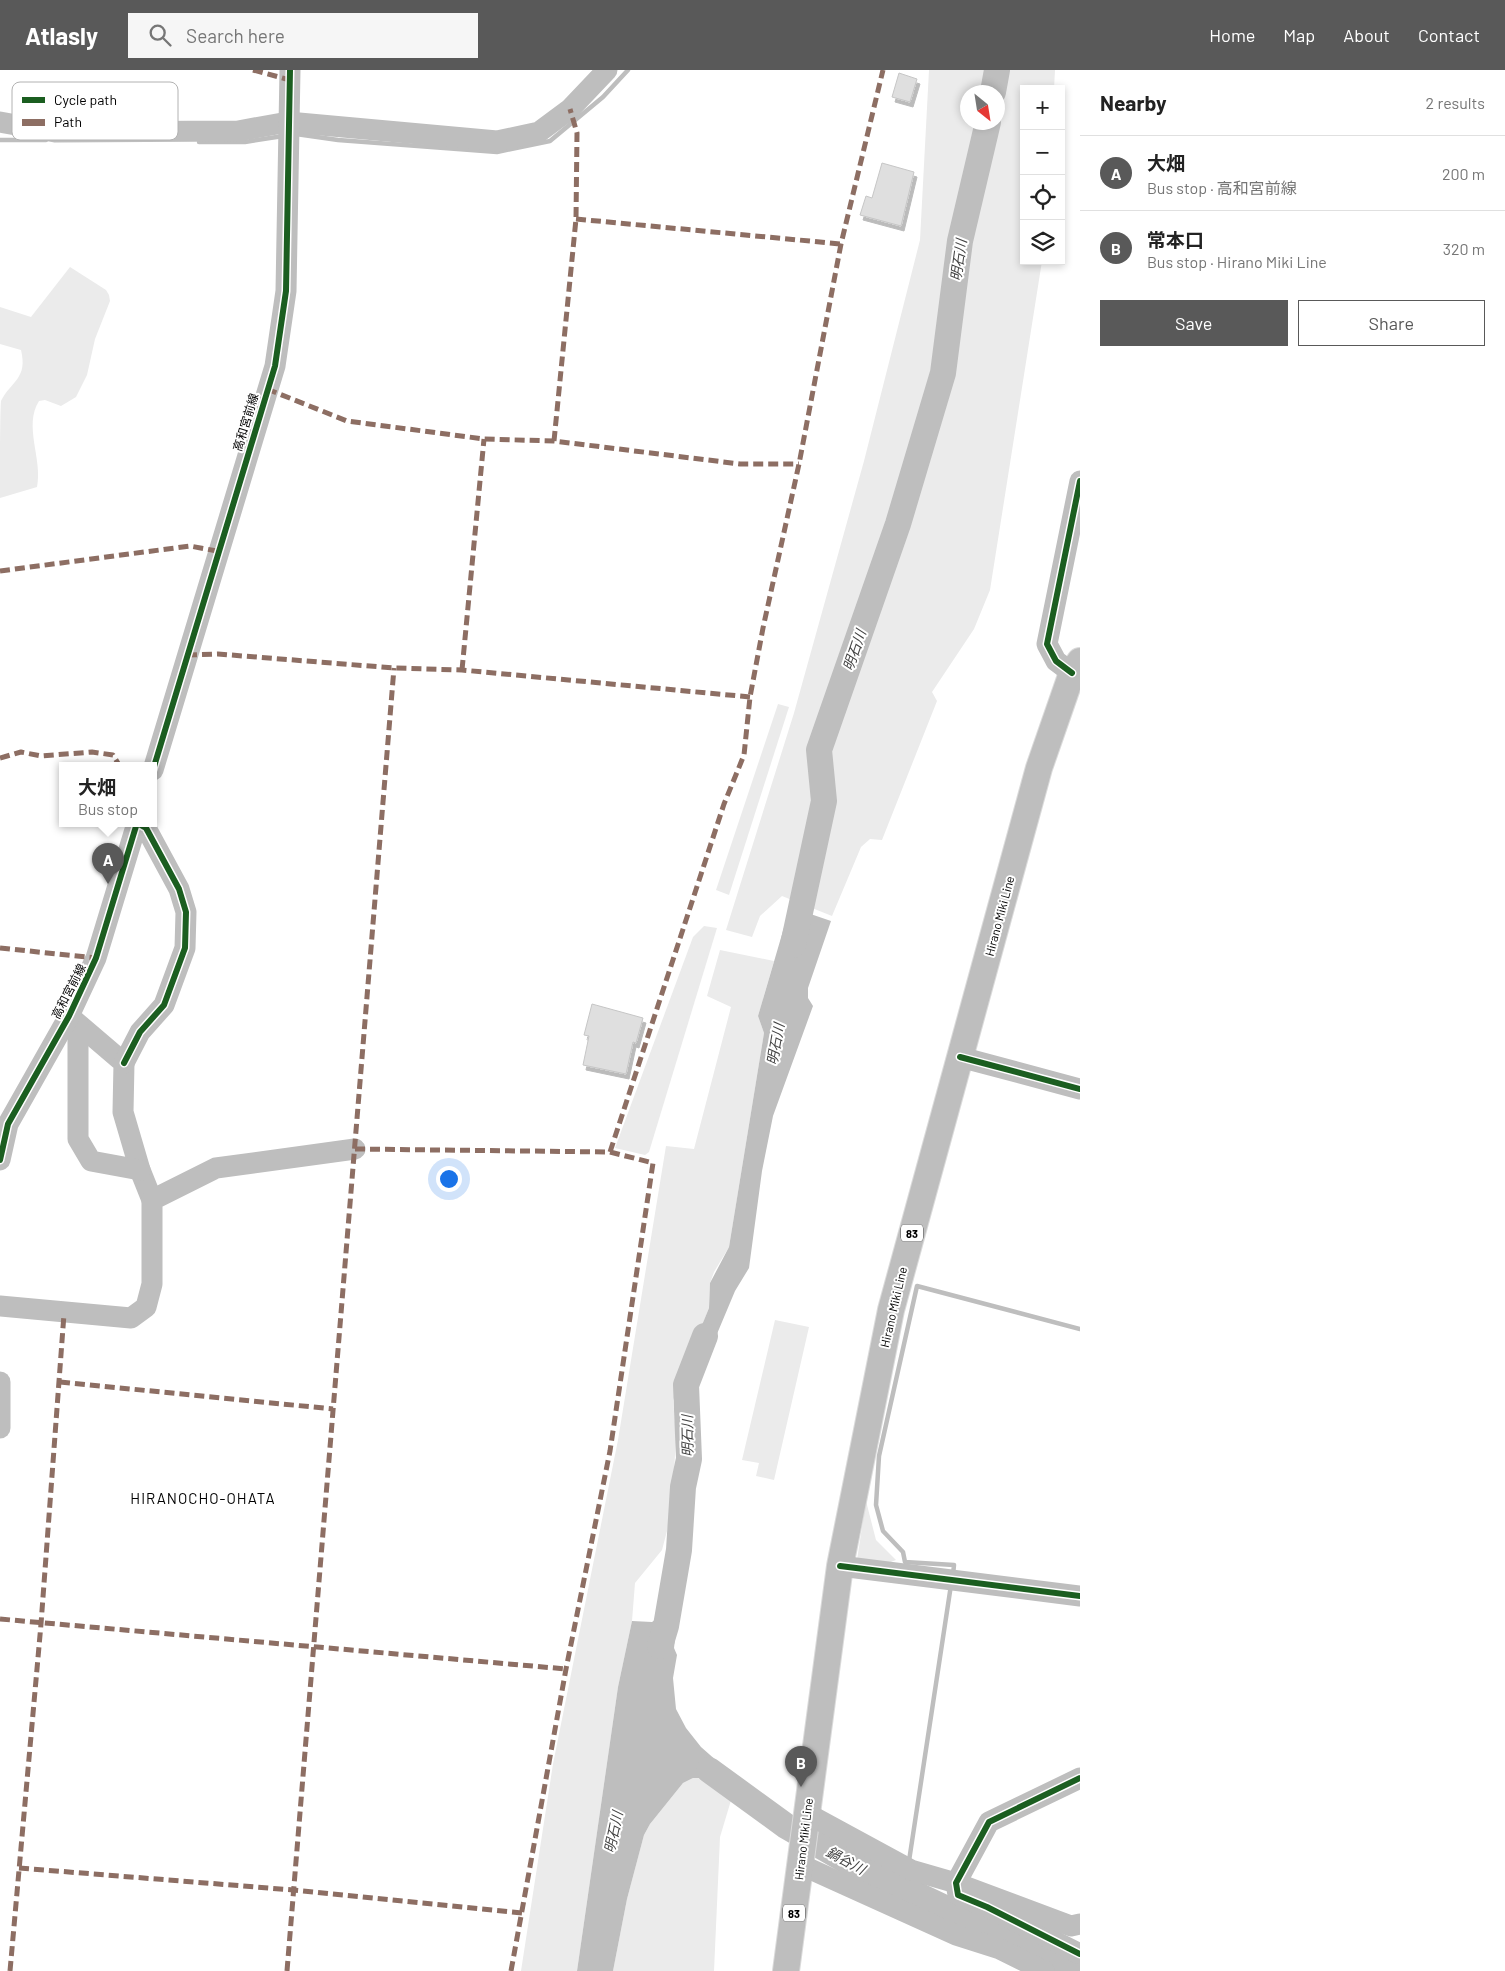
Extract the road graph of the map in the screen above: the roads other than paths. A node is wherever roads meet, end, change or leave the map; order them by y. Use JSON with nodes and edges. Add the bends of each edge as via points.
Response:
{"nodes":[{"id":1,"x":290,"y":70,"type":"edge"},
{"id":2,"x":607,"y":70,"type":"edge"},
{"id":3,"x":178,"y":131,"type":"edge"},
{"id":4,"x":288,"y":131,"type":"junction"},
{"id":5,"x":1080,"y":481,"type":"edge"},
{"id":6,"x":1076,"y":667,"type":"edge"},
{"id":7,"x":155,"y":762,"type":"edge"},
{"id":8,"x":136,"y":827,"type":"edge"},
{"id":9,"x":144,"y":827,"type":"edge"},
{"id":10,"x":73,"y":1020,"type":"junction"},
{"id":11,"x":960,"y":1057,"type":"junction"},
{"id":12,"x":124,"y":1063,"type":"junction"},
{"id":13,"x":1080,"y":1089,"type":"edge"},
{"id":14,"x":4,"y":1124,"type":"edge"},
{"id":15,"x":355,"y":1149,"type":"dead end"},
{"id":16,"x":0,"y":1160,"type":"edge"},
{"id":17,"x":140,"y":1170,"type":"junction"},
{"id":18,"x":152,"y":1200,"type":"junction"},
{"id":19,"x":0,"y":1306,"type":"edge"},
{"id":20,"x":0,"y":1382,"type":"edge"},
{"id":21,"x":0,"y":1428,"type":"edge"},
{"id":22,"x":840,"y":1566,"type":"junction"},
{"id":23,"x":1080,"y":1596,"type":"edge"},
{"id":24,"x":1080,"y":1778,"type":"edge"},
{"id":25,"x":805,"y":1817,"type":"junction"},
{"id":26,"x":800,"y":1859,"type":"junction"},
{"id":27,"x":956,"y":1883,"type":"junction"},
{"id":28,"x":1080,"y":1924,"type":"edge"},
{"id":29,"x":1080,"y":1954,"type":"edge"},
{"id":30,"x":786,"y":1971,"type":"edge"},
{"id":31,"x":1044,"y":1971,"type":"edge"}],
"edges":[{"from":1,"to":4,"type":"street","name":"高和宮前線"},
{"from":2,"to":4,"type":"street","via":[[570,109],[539,132],[497,141]]},
{"from":3,"to":4,"type":"street"},
{"from":4,"to":7,"type":"street","name":"高和宮前線","via":[[286,291],[275,366]]},
{"from":5,"to":6,"type":"street","via":[[1047,644],[1056,661]]},
{"from":6,"to":11,"type":"main road","name":"Hirano Miki Line","number":"83","via":[[1039,768]]},
{"from":8,"to":10,"type":"street","name":"高和宮前線","via":[[96,958]]},
{"from":9,"to":12,"type":"street","via":[[179,889],[186,912],[185,948],[164,1005],[140,1032]]},
{"from":10,"to":12,"type":"street"},
{"from":10,"to":14,"type":"street","name":"高和宮前線"},
{"from":10,"to":17,"type":"street","via":[[78,1139],[91,1161]]},
{"from":11,"to":13,"type":"street"},
{"from":11,"to":22,"type":"main road","name":"Hirano Miki Line","number":"83","via":[[891,1310]]},
{"from":12,"to":17,"type":"street","via":[[123,1112]]},
{"from":14,"to":16,"type":"street","name":"高和宮前線"},
{"from":15,"to":18,"type":"street","via":[[216,1168]]},
{"from":17,"to":18,"type":"street"},
{"from":18,"to":19,"type":"street","via":[[152,1284],[146,1306],[131,1318]]},
{"from":20,"to":21,"type":"street"},
{"from":22,"to":23,"type":"street"},
{"from":22,"to":25,"type":"main road","name":"Hirano Miki Line","number":"83"},
{"from":24,"to":27,"type":"street","via":[[989,1822]]},
{"from":25,"to":26,"type":"main road","name":"Hirano Miki Line","number":"83"},
{"from":25,"to":27,"type":"street","via":[[911,1870]]},
{"from":26,"to":30,"type":"main road","name":"Hirano Miki Line","number":"83"},
{"from":26,"to":31,"type":"street","via":[[956,1935],[1000,1949]]},
{"from":27,"to":28,"type":"street","via":[[1071,1926]]},
{"from":27,"to":29,"type":"street","via":[[958,1895]]}]}
